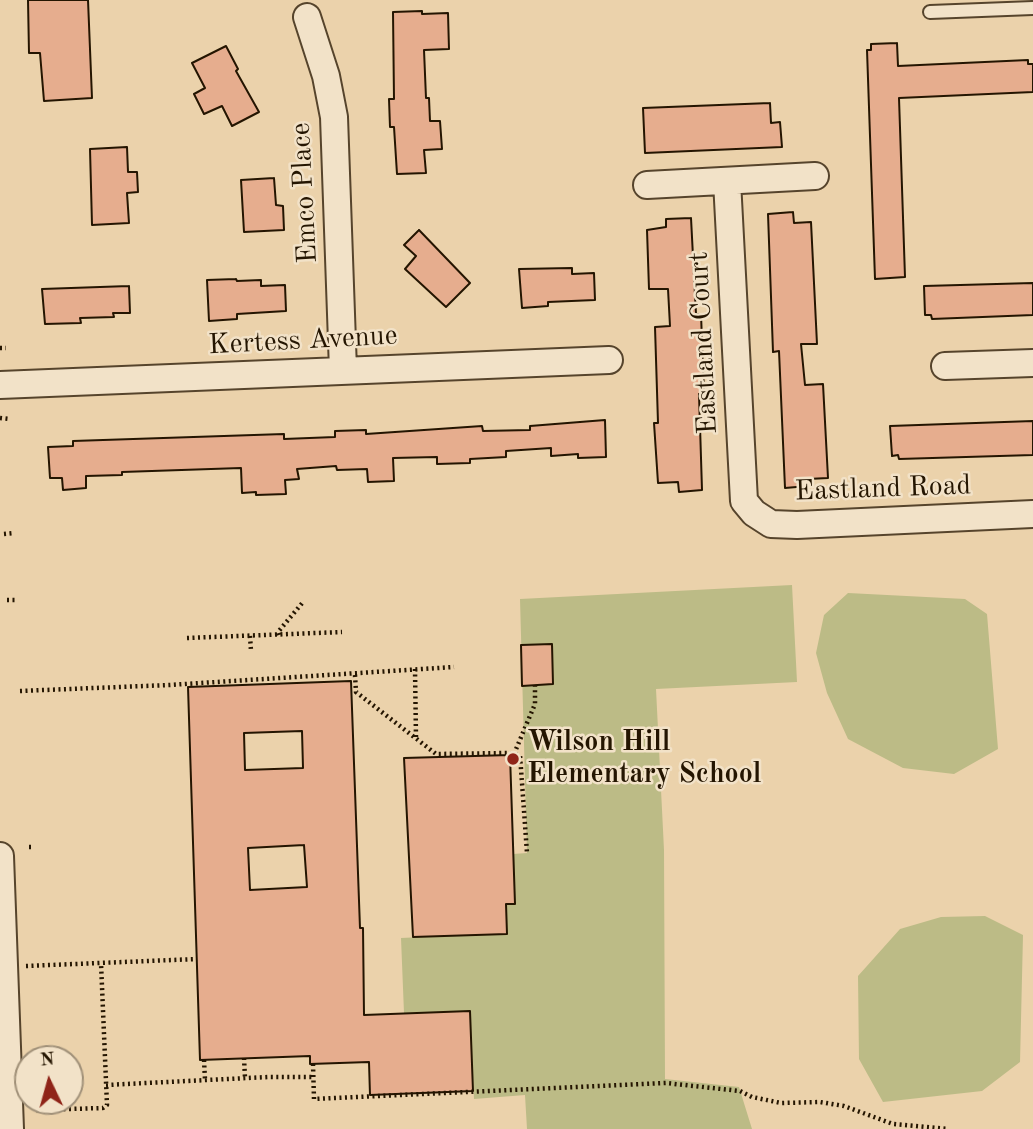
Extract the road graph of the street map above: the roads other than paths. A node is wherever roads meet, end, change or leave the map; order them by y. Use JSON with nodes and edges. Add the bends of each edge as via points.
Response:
{"nodes":[{"id":1,"x":1033,"y":8,"type":"edge"},
{"id":2,"x":930,"y":12,"type":"dead end"},
{"id":3,"x":307,"y":17,"type":"dead end"},
{"id":4,"x":815,"y":176,"type":"dead end"},
{"id":5,"x":727,"y":181,"type":"junction"},
{"id":6,"x":647,"y":185,"type":"dead end"},
{"id":7,"x":609,"y":360,"type":"dead end"},
{"id":8,"x":1033,"y":363,"type":"edge"},
{"id":9,"x":945,"y":366,"type":"dead end"},
{"id":10,"x":343,"y":370,"type":"junction"},
{"id":11,"x":0,"y":385,"type":"edge"},
{"id":12,"x":744,"y":501,"type":"joint"},
{"id":13,"x":1033,"y":514,"type":"edge"},
{"id":14,"x":0,"y":856,"type":"edge"},
{"id":15,"x":4,"y":1068,"type":"edge"},
{"id":16,"x":10,"y":1129,"type":"edge"}],
"edges":[{"from":1,"to":2,"type":"lane"},
{"from":3,"to":10,"type":"street","name":"Emco Place","via":[[334,117]]},
{"from":4,"to":5,"type":"street"},
{"from":5,"to":6,"type":"street"},
{"from":5,"to":12,"type":"street","name":"Eastland Court"},
{"from":7,"to":10,"type":"street","name":"Kertess Avenue"},
{"from":8,"to":9,"type":"street"},
{"from":10,"to":11,"type":"street","name":"Kertess Avenue"},
{"from":12,"to":13,"type":"street","name":"Eastland Road","via":[[771,524]]},
{"from":14,"to":15,"type":"street"},
{"from":15,"to":16,"type":"street"}]}
